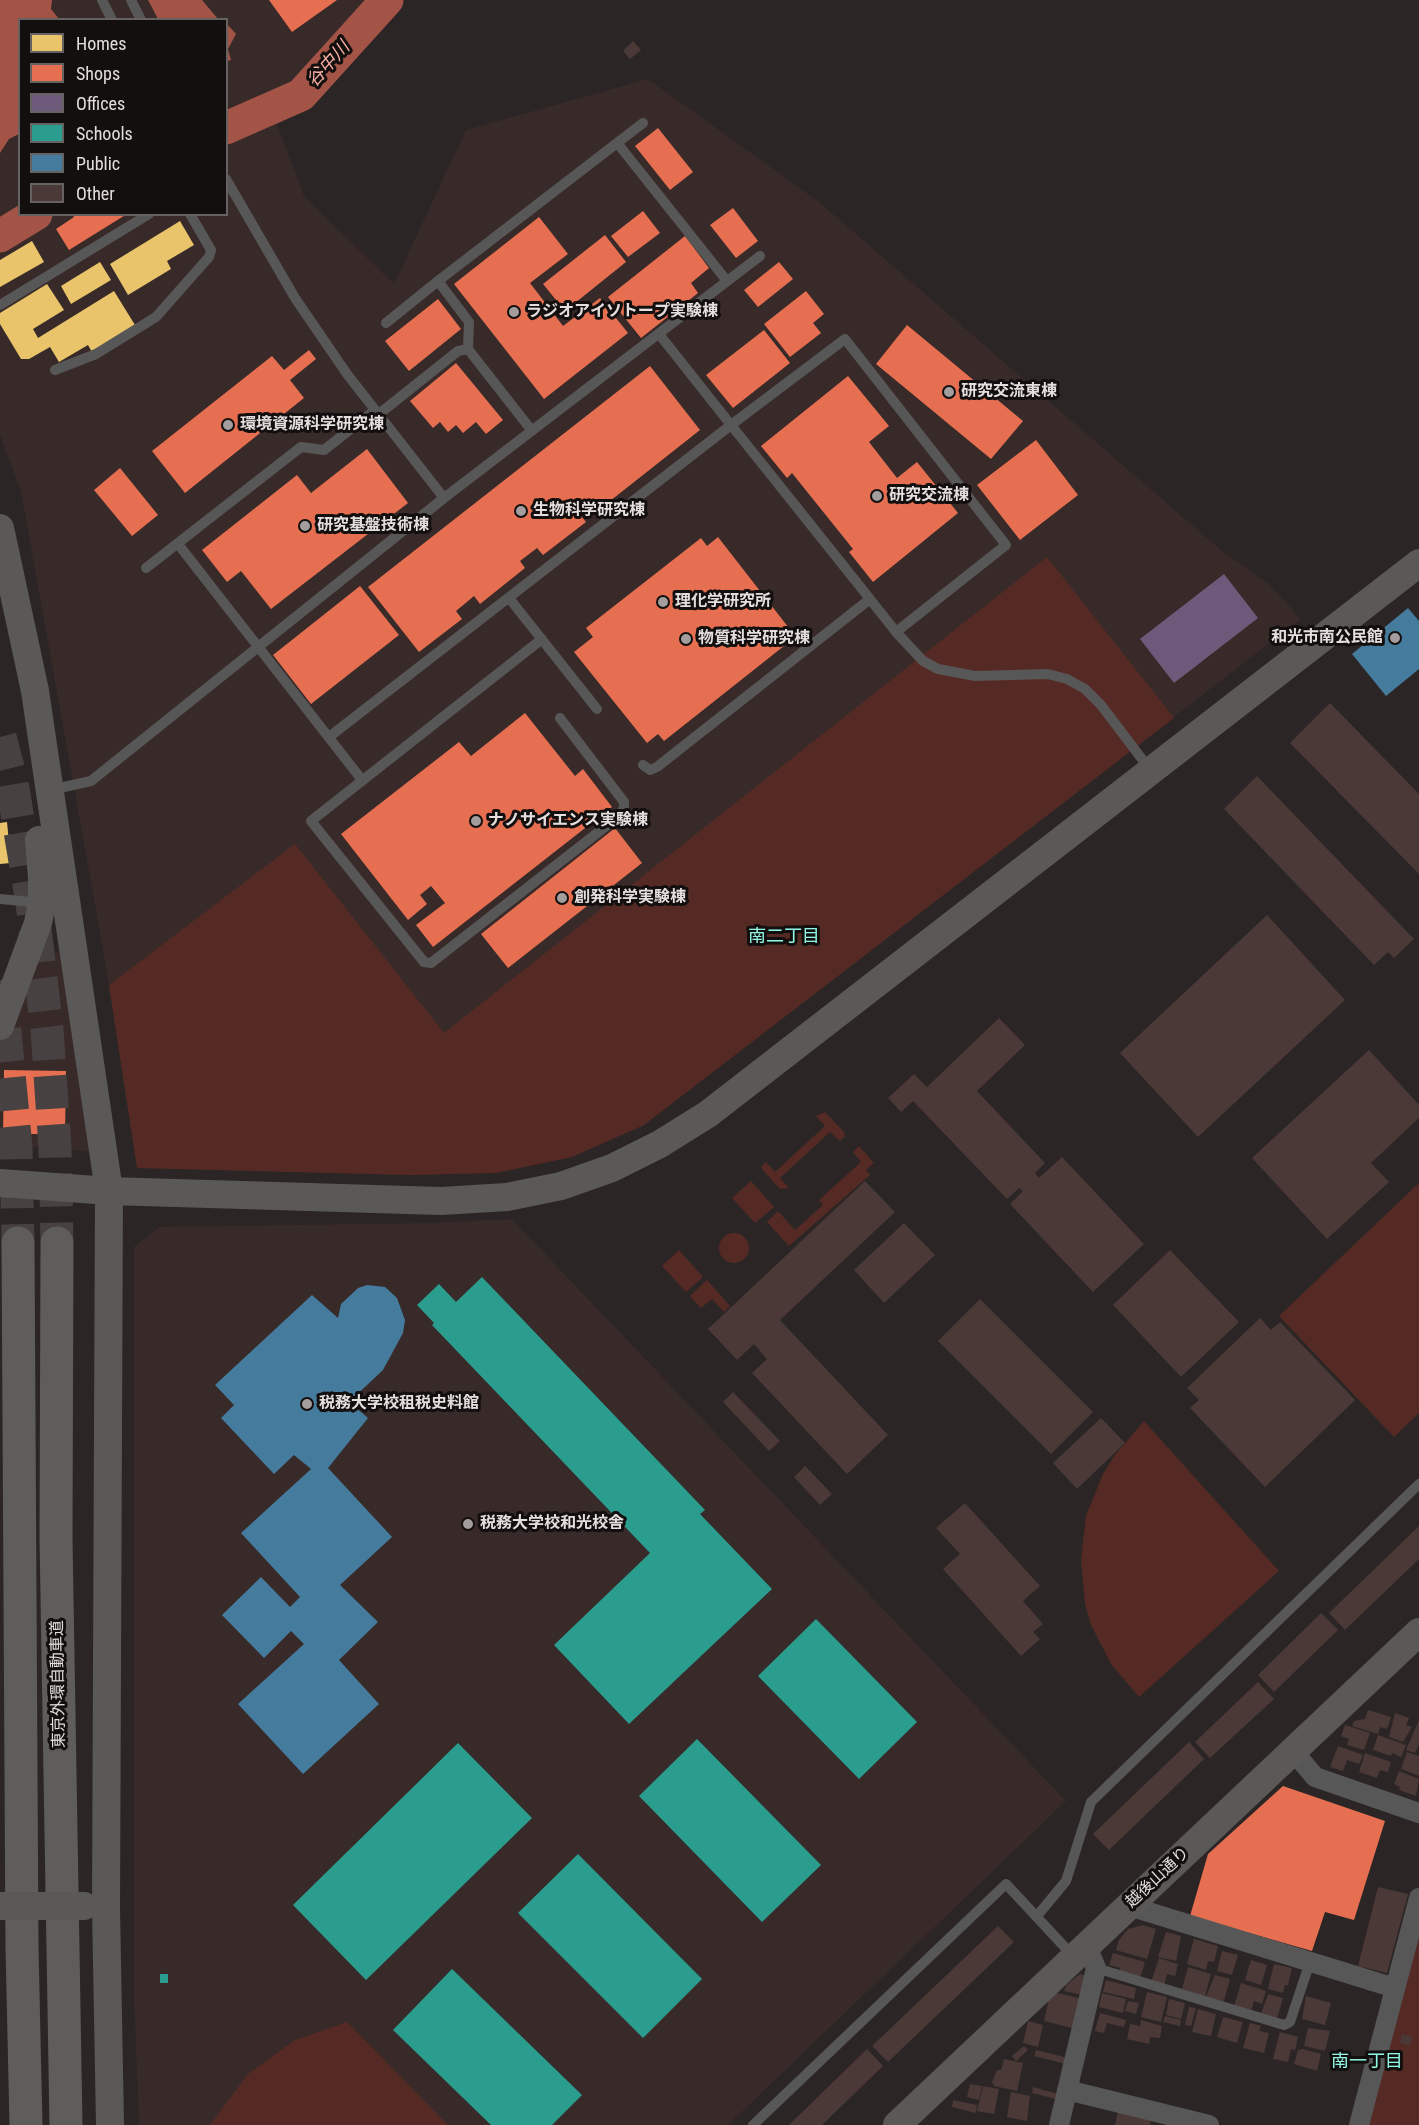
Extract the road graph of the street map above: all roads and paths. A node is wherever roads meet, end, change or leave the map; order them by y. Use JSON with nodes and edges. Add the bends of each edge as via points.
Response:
{"nodes":[{"id":1,"x":102,"y":0,"type":"edge"},
{"id":2,"x":131,"y":0,"type":"edge"},
{"id":3,"x":111,"y":18,"type":"edge"},
{"id":4,"x":140,"y":18,"type":"edge"},
{"id":5,"x":643,"y":123,"type":"dead end"},
{"id":6,"x":618,"y":144,"type":"junction"},
{"id":7,"x":228,"y":182,"type":"edge"},
{"id":8,"x":146,"y":216,"type":"edge"},
{"id":9,"x":191,"y":216,"type":"edge"},
{"id":10,"x":760,"y":256,"type":"dead end"},
{"id":11,"x":438,"y":281,"type":"junction"},
{"id":12,"x":727,"y":281,"type":"junction"},
{"id":13,"x":0,"y":305,"type":"edge"},
{"id":14,"x":386,"y":323,"type":"dead end"},
{"id":15,"x":659,"y":334,"type":"junction"},
{"id":16,"x":468,"y":349,"type":"junction"},
{"id":17,"x":55,"y":370,"type":"dead end"},
{"id":18,"x":377,"y":412,"type":"junction"},
{"id":19,"x":731,"y":425,"type":"junction"},
{"id":20,"x":532,"y":431,"type":"junction"},
{"id":21,"x":444,"y":498,"type":"junction"},
{"id":22,"x":0,"y":528,"type":"edge"},
{"id":23,"x":178,"y":544,"type":"junction"},
{"id":24,"x":1419,"y":563,"type":"edge"},
{"id":25,"x":146,"y":568,"type":"dead end"},
{"id":26,"x":509,"y":598,"type":"junction"},
{"id":27,"x":870,"y":599,"type":"junction"},
{"id":28,"x":0,"y":611,"type":"edge"},
{"id":29,"x":896,"y":632,"type":"junction"},
{"id":30,"x":542,"y":639,"type":"junction"},
{"id":31,"x":260,"y":648,"type":"junction"},
{"id":32,"x":597,"y":709,"type":"dead end"},
{"id":33,"x":560,"y":718,"type":"dead end"},
{"id":34,"x":329,"y":737,"type":"junction"},
{"id":35,"x":643,"y":765,"type":"dead end"},
{"id":36,"x":1151,"y":771,"type":"junction"},
{"id":37,"x":362,"y":780,"type":"junction"},
{"id":38,"x":49,"y":790,"type":"junction"},
{"id":39,"x":0,"y":898,"type":"edge"},
{"id":40,"x":42,"y":903,"type":"junction"},
{"id":41,"x":0,"y":1026,"type":"edge"},
{"id":42,"x":0,"y":1183,"type":"edge"},
{"id":43,"x":109,"y":1191,"type":"junction"},
{"id":44,"x":18,"y":1243,"type":"tunnel mouth"},
{"id":45,"x":57,"y":1243,"type":"tunnel mouth"},
{"id":46,"x":1419,"y":1484,"type":"edge"},
{"id":47,"x":1419,"y":1632,"type":"edge"},
{"id":48,"x":1293,"y":1751,"type":"junction"},
{"id":49,"x":1419,"y":1813,"type":"edge"},
{"id":50,"x":1419,"y":1898,"type":"edge"},
{"id":51,"x":0,"y":1906,"type":"edge"},
{"id":52,"x":95,"y":1906,"type":"junction"},
{"id":53,"x":1129,"y":1906,"type":"junction"},
{"id":54,"x":1037,"y":1916,"type":"junction"},
{"id":55,"x":1085,"y":1957,"type":"junction"},
{"id":56,"x":1310,"y":1962,"type":"junction"},
{"id":57,"x":1395,"y":1988,"type":"junction"},
{"id":58,"x":1067,"y":2090,"type":"junction"},
{"id":59,"x":26,"y":2125,"type":"edge"},
{"id":60,"x":66,"y":2125,"type":"edge"},
{"id":61,"x":110,"y":2125,"type":"edge"},
{"id":62,"x":753,"y":2125,"type":"edge"},
{"id":63,"x":897,"y":2125,"type":"edge"},
{"id":64,"x":1059,"y":2125,"type":"edge"},
{"id":65,"x":1209,"y":2125,"type":"edge"},
{"id":66,"x":1359,"y":2125,"type":"edge"}],
"edges":[{"from":1,"to":3,"type":"lane"},
{"from":2,"to":4,"type":"lane"},
{"from":5,"to":6,"type":"lane"},
{"from":6,"to":11,"type":"lane"},
{"from":6,"to":12,"type":"lane"},
{"from":7,"to":18,"type":"lane","via":[[295,298]]},
{"from":8,"to":13,"type":"lane"},
{"from":9,"to":17,"type":"lane","via":[[211,250],[209,257],[156,317],[96,354]]},
{"from":10,"to":12,"type":"lane"},
{"from":11,"to":14,"type":"lane"},
{"from":11,"to":16,"type":"lane","via":[[468,322]]},
{"from":12,"to":15,"type":"lane"},
{"from":15,"to":19,"type":"lane"},
{"from":15,"to":20,"type":"lane"},
{"from":16,"to":18,"type":"lane","via":[[458,351]]},
{"from":16,"to":20,"type":"lane"},
{"from":18,"to":21,"type":"lane"},
{"from":18,"to":23,"type":"lane","via":[[324,450],[301,447]]},
{"from":19,"to":26,"type":"lane"},
{"from":19,"to":27,"type":"lane"},
{"from":19,"to":29,"type":"lane","via":[[845,339],[1006,545]]},
{"from":20,"to":21,"type":"lane"},
{"from":21,"to":31,"type":"lane"},
{"from":22,"to":38,"type":"street","via":[[34,691]]},
{"from":23,"to":25,"type":"lane"},
{"from":23,"to":31,"type":"lane"},
{"from":24,"to":36,"type":"street"},
{"from":26,"to":30,"type":"lane"},
{"from":26,"to":34,"type":"lane"},
{"from":27,"to":29,"type":"lane"},
{"from":27,"to":35,"type":"lane","via":[[657,767],[650,770]]},
{"from":28,"to":40,"type":"street","via":[[40,852]]},
{"from":29,"to":36,"type":"lane","via":[[923,661],[954,674],[1048,674],[1067,679],[1101,705]]},
{"from":30,"to":32,"type":"lane"},
{"from":30,"to":37,"type":"lane"},
{"from":31,"to":34,"type":"lane"},
{"from":31,"to":38,"type":"lane","via":[[91,781]]},
{"from":33,"to":37,"type":"lane","via":[[624,802],[624,808],[619,816],[431,963],[418,958],[311,821]]},
{"from":34,"to":37,"type":"lane"},
{"from":36,"to":43,"type":"street","via":[[708,1114],[612,1168],[561,1186],[507,1197],[441,1201]]},
{"from":38,"to":43,"type":"street"},
{"from":39,"to":40,"type":"lane"},
{"from":40,"to":41,"type":"street"},
{"from":42,"to":43,"type":"street"},
{"from":43,"to":52,"type":"street"},
{"from":44,"to":59,"type":"highway"},
{"from":45,"to":60,"type":"highway","name":"東京外環自動車道","via":[[56,1538]]},
{"from":46,"to":54,"type":"lane","via":[[1091,1802],[1066,1881]]},
{"from":47,"to":48,"type":"street","name":"越後山通り"},
{"from":48,"to":49,"type":"street","via":[[1315,1777]]},
{"from":48,"to":53,"type":"street","name":"越後山通り"},
{"from":50,"to":57,"type":"street"},
{"from":51,"to":52,"type":"street","bridge":true},
{"from":52,"to":61,"type":"street"},
{"from":53,"to":55,"type":"street","name":"越後山通り"},
{"from":53,"to":56,"type":"street"},
{"from":54,"to":55,"type":"lane"},
{"from":54,"to":62,"type":"lane","via":[[1006,1884]]},
{"from":55,"to":56,"type":"lane","via":[[1284,2025],[1290,2022]]},
{"from":55,"to":58,"type":"street"},
{"from":55,"to":63,"type":"street","name":"越後山通り"},
{"from":56,"to":57,"type":"street"},
{"from":57,"to":66,"type":"street"},
{"from":58,"to":64,"type":"street"},
{"from":58,"to":65,"type":"street"}]}
